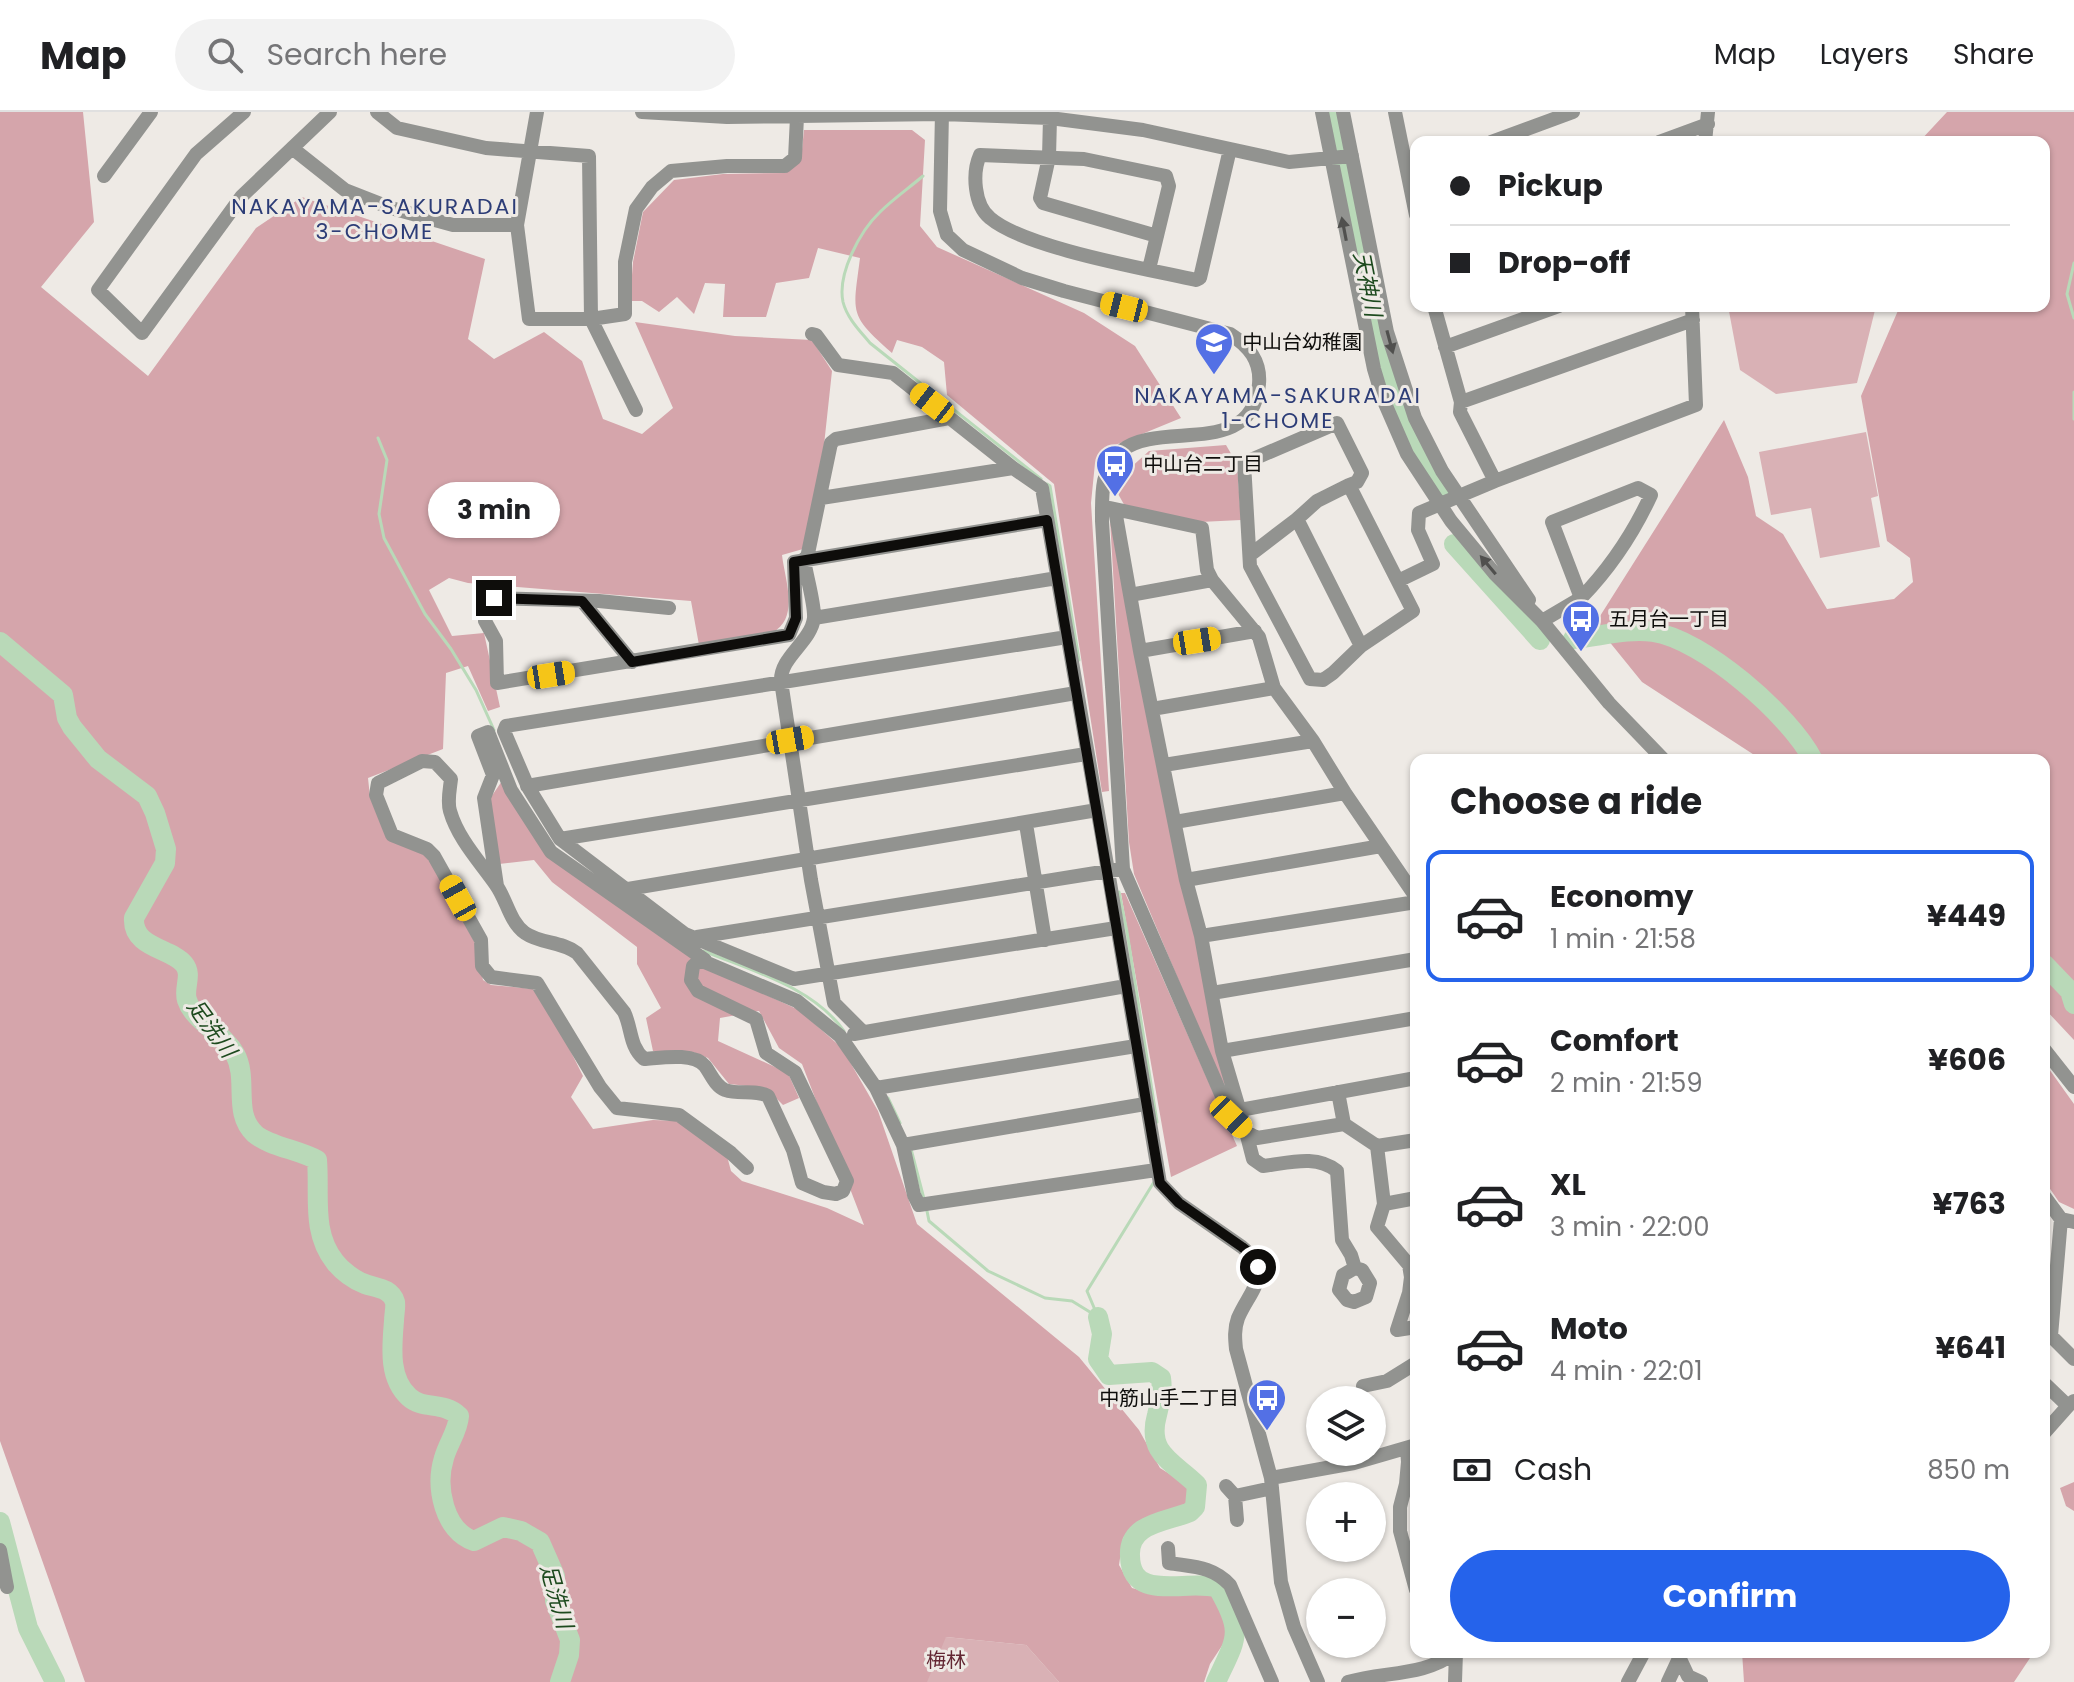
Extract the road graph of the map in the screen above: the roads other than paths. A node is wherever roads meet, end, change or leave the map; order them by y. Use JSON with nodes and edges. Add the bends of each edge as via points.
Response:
{"nodes":[{"id":1,"x":151,"y":112,"type":"edge"},
{"id":2,"x":244,"y":112,"type":"edge"},
{"id":3,"x":330,"y":112,"type":"edge"},
{"id":4,"x":377,"y":112,"type":"edge"},
{"id":5,"x":537,"y":112,"type":"edge"},
{"id":6,"x":642,"y":112,"type":"edge"},
{"id":7,"x":1322,"y":112,"type":"edge"},
{"id":8,"x":1343,"y":112,"type":"edge"},
{"id":9,"x":1396,"y":112,"type":"edge"},
{"id":10,"x":1573,"y":112,"type":"edge"},
{"id":11,"x":942,"y":113,"type":"edge"},
{"id":12,"x":797,"y":117,"type":"junction"},
{"id":13,"x":1050,"y":118,"type":"junction"},
{"id":14,"x":1708,"y":118,"type":"edge"},
{"id":15,"x":1507,"y":136,"type":"edge"},
{"id":16,"x":1671,"y":136,"type":"edge"},
{"id":17,"x":292,"y":148,"type":"junction"},
{"id":18,"x":1230,"y":149,"type":"junction"},
{"id":19,"x":529,"y":151,"type":"junction"},
{"id":20,"x":1049,"y":157,"type":"junction"},
{"id":21,"x":1342,"y":157,"type":"junction"},
{"id":22,"x":1410,"y":164,"type":"edge"},
{"id":23,"x":104,"y":176,"type":"dead end"},
{"id":24,"x":517,"y":225,"type":"junction"},
{"id":25,"x":1157,"y":236,"type":"junction"},
{"id":26,"x":1149,"y":269,"type":"junction"},
{"id":27,"x":1381,"y":302,"type":"junction"},
{"id":28,"x":1359,"y":305,"type":"junction"},
{"id":29,"x":1436,"y":312,"type":"edge"},
{"id":30,"x":1542,"y":312,"type":"edge"},
{"id":31,"x":1692,"y":313,"type":"edge"},
{"id":32,"x":591,"y":319,"type":"junction"},
{"id":33,"x":812,"y":334,"type":"dead end"},
{"id":34,"x":1445,"y":347,"type":"junction"},
{"id":35,"x":1461,"y":402,"type":"junction"},
{"id":36,"x":636,"y":410,"type":"dead end"},
{"id":37,"x":949,"y":418,"type":"junction"},
{"id":38,"x":1013,"y":468,"type":"junction"},
{"id":39,"x":1495,"y":481,"type":"junction"},
{"id":40,"x":1349,"y":485,"type":"junction"},
{"id":41,"x":1458,"y":496,"type":"junction"},
{"id":42,"x":821,"y":498,"type":"junction"},
{"id":43,"x":1439,"y":505,"type":"junction"},
{"id":44,"x":1109,"y":508,"type":"junction"},
{"id":45,"x":1297,"y":519,"type":"junction"},
{"id":46,"x":1047,"y":520,"type":"junction"},
{"id":47,"x":1250,"y":555,"type":"junction"},
{"id":48,"x":806,"y":559,"type":"junction"},
{"id":49,"x":1057,"y":578,"type":"junction"},
{"id":50,"x":1212,"y":580,"type":"junction"},
{"id":51,"x":1400,"y":580,"type":"junction"},
{"id":52,"x":1130,"y":595,"type":"junction"},
{"id":53,"x":1581,"y":598,"type":"junction"},
{"id":54,"x":582,"y":601,"type":"junction"},
{"id":55,"x":669,"y":608,"type":"dead end"},
{"id":56,"x":814,"y":618,"type":"junction"},
{"id":57,"x":1542,"y":621,"type":"junction"},
{"id":58,"x":1255,"y":631,"type":"junction"},
{"id":59,"x":1067,"y":637,"type":"junction"},
{"id":60,"x":1361,"y":646,"type":"junction"},
{"id":61,"x":1140,"y":651,"type":"junction"},
{"id":62,"x":632,"y":662,"type":"junction"},
{"id":63,"x":781,"y":681,"type":"junction"},
{"id":64,"x":1274,"y":688,"type":"junction"},
{"id":65,"x":1076,"y":693,"type":"junction"},
{"id":66,"x":1152,"y":709,"type":"junction"},
{"id":67,"x":506,"y":726,"type":"junction"},
{"id":68,"x":488,"y":732,"type":"junction"},
{"id":69,"x":790,"y":740,"type":"junction"},
{"id":70,"x":1313,"y":741,"type":"junction"},
{"id":71,"x":1086,"y":754,"type":"junction"},
{"id":72,"x":1658,"y":754,"type":"edge"},
{"id":73,"x":1164,"y":765,"type":"junction"},
{"id":74,"x":527,"y":786,"type":"junction"},
{"id":75,"x":1345,"y":793,"type":"junction"},
{"id":76,"x":799,"y":801,"type":"junction"},
{"id":77,"x":1097,"y":810,"type":"junction"},
{"id":78,"x":1175,"y":822,"type":"junction"},
{"id":79,"x":1026,"y":824,"type":"junction"},
{"id":80,"x":560,"y":839,"type":"junction"},
{"id":81,"x":1381,"y":846,"type":"junction"},
{"id":82,"x":808,"y":858,"type":"junction"},
{"id":83,"x":1116,"y":870,"type":"junction"},
{"id":84,"x":1186,"y":880,"type":"junction"},
{"id":85,"x":1035,"y":882,"type":"junction"},
{"id":86,"x":497,"y":886,"type":"junction"},
{"id":87,"x":628,"y":889,"type":"junction"},
{"id":88,"x":1410,"y":890,"type":"edge"},
{"id":89,"x":1410,"y":900,"type":"edge"},
{"id":90,"x":818,"y":916,"type":"junction"},
{"id":91,"x":1116,"y":928,"type":"junction"},
{"id":92,"x":1201,"y":936,"type":"junction"},
{"id":93,"x":697,"y":937,"type":"junction"},
{"id":94,"x":1045,"y":940,"type":"junction"},
{"id":95,"x":705,"y":960,"type":"junction"},
{"id":96,"x":1410,"y":960,"type":"edge"},
{"id":97,"x":829,"y":975,"type":"junction"},
{"id":98,"x":1126,"y":986,"type":"junction"},
{"id":99,"x":1212,"y":993,"type":"junction"},
{"id":100,"x":1410,"y":1019,"type":"edge"},
{"id":101,"x":863,"y":1032,"type":"junction"},
{"id":102,"x":840,"y":1036,"type":"junction"},
{"id":103,"x":1136,"y":1046,"type":"junction"},
{"id":104,"x":1222,"y":1051,"type":"junction"},
{"id":105,"x":2050,"y":1057,"type":"edge"},
{"id":106,"x":1410,"y":1079,"type":"edge"},
{"id":107,"x":2074,"y":1087,"type":"edge"},
{"id":108,"x":876,"y":1088,"type":"junction"},
{"id":109,"x":1338,"y":1092,"type":"junction"},
{"id":110,"x":1145,"y":1104,"type":"junction"},
{"id":111,"x":1240,"y":1110,"type":"junction"},
{"id":112,"x":1344,"y":1124,"type":"junction"},
{"id":113,"x":1246,"y":1132,"type":"junction"},
{"id":114,"x":1410,"y":1141,"type":"edge"},
{"id":115,"x":903,"y":1145,"type":"junction"},
{"id":116,"x":1377,"y":1146,"type":"junction"},
{"id":117,"x":747,"y":1168,"type":"dead end"},
{"id":118,"x":1156,"y":1170,"type":"junction"},
{"id":119,"x":1410,"y":1199,"type":"edge"},
{"id":120,"x":2050,"y":1202,"type":"edge"},
{"id":121,"x":1384,"y":1204,"type":"junction"},
{"id":122,"x":2068,"y":1221,"type":"edge"},
{"id":123,"x":1355,"y":1268,"type":"dead end"},
{"id":124,"x":1410,"y":1271,"type":"edge"},
{"id":125,"x":1410,"y":1281,"type":"edge"},
{"id":126,"x":2050,"y":1316,"type":"edge"},
{"id":127,"x":1410,"y":1328,"type":"edge"},
{"id":128,"x":2050,"y":1335,"type":"edge"},
{"id":129,"x":2074,"y":1359,"type":"edge"},
{"id":130,"x":1410,"y":1368,"type":"edge"},
{"id":131,"x":1363,"y":1386,"type":"dead end"},
{"id":132,"x":2050,"y":1387,"type":"edge"},
{"id":133,"x":2071,"y":1403,"type":"edge"},
{"id":134,"x":2050,"y":1426,"type":"edge"},
{"id":135,"x":1410,"y":1447,"type":"edge"},
{"id":136,"x":1410,"y":1454,"type":"edge"},
{"id":137,"x":1272,"y":1483,"type":"junction"},
{"id":138,"x":1237,"y":1520,"type":"dead end"},
{"id":139,"x":1168,"y":1548,"type":"dead end"},
{"id":140,"x":0,"y":1550,"type":"edge"},
{"id":141,"x":1410,"y":1568,"type":"edge"},
{"id":142,"x":7,"y":1587,"type":"dead end"},
{"id":143,"x":1446,"y":1658,"type":"edge"},
{"id":144,"x":1456,"y":1658,"type":"edge"},
{"id":145,"x":1641,"y":1658,"type":"edge"},
{"id":146,"x":1680,"y":1658,"type":"edge"},
{"id":147,"x":1682,"y":1658,"type":"edge"},
{"id":148,"x":1272,"y":1682,"type":"edge"},
{"id":149,"x":1318,"y":1682,"type":"edge"},
{"id":150,"x":1348,"y":1682,"type":"edge"},
{"id":151,"x":1455,"y":1682,"type":"edge"},
{"id":152,"x":1628,"y":1682,"type":"edge"},
{"id":153,"x":1668,"y":1682,"type":"edge"},
{"id":154,"x":1701,"y":1682,"type":"edge"}],
"edges":[{"from":1,"to":23,"type":"street"},
{"from":2,"to":17,"type":"street","via":[[196,154],[98,290],[142,333],[242,196]]},
{"from":3,"to":17,"type":"street"},
{"from":4,"to":19,"type":"street","via":[[397,128],[486,148]]},
{"from":5,"to":19,"type":"street"},
{"from":6,"to":12,"type":"street"},
{"from":7,"to":21,"type":"street"},
{"from":8,"to":21,"type":"street"},
{"from":9,"to":22,"type":"street"},
{"from":10,"to":15,"type":"street"},
{"from":11,"to":12,"type":"street"},
{"from":11,"to":13,"type":"street"},
{"from":11,"to":44,"type":"street","via":[[940,211],[947,235],[963,250],[1050,287],[1230,334],[1256,362],[1257,394],[1245,418],[1220,431],[1124,449],[1105,478]]},
{"from":12,"to":32,"type":"street","via":[[795,158],[785,166],[671,171],[652,187],[636,209],[625,262],[625,314]]},
{"from":13,"to":18,"type":"street"},
{"from":13,"to":20,"type":"street"},
{"from":14,"to":16,"type":"street"},
{"from":17,"to":24,"type":"street","via":[[345,190],[391,208],[453,225]]},
{"from":18,"to":21,"type":"street","via":[[1289,162]]},
{"from":18,"to":26,"type":"street","via":[[1200,278]]},
{"from":19,"to":24,"type":"street"},
{"from":19,"to":32,"type":"street","via":[[589,156]]},
{"from":20,"to":25,"type":"street","via":[[1043,203]]},
{"from":20,"to":25,"type":"street","via":[[1166,176],[1169,186]]},
{"from":20,"to":26,"type":"street","via":[[980,155],[978,199],[986,214],[1044,244]]},
{"from":21,"to":27,"type":"street"},
{"from":28,"to":21,"type":"street","one_way":true},
{"from":24,"to":32,"type":"street","via":[[529,319]]},
{"from":25,"to":26,"type":"street"},
{"from":27,"to":28,"type":"street"},
{"from":27,"to":41,"type":"street","one_way":true,"via":[[1415,418]]},
{"from":28,"to":43,"type":"street","via":[[1383,399],[1407,454]]},
{"from":29,"to":34,"type":"street"},
{"from":30,"to":34,"type":"street"},
{"from":31,"to":35,"type":"street"},
{"from":31,"to":39,"type":"street","via":[[1696,405]]},
{"from":32,"to":36,"type":"street"},
{"from":33,"to":37,"type":"street","via":[[838,365],[893,373]]},
{"from":34,"to":35,"type":"street"},
{"from":35,"to":39,"type":"street","via":[[1460,412]]},
{"from":37,"to":38,"type":"street"},
{"from":37,"to":42,"type":"street","via":[[836,439]]},
{"from":38,"to":42,"type":"street"},
{"from":38,"to":46,"type":"street","via":[[1042,488]]},
{"from":39,"to":41,"type":"street"},
{"from":40,"to":45,"type":"street","via":[[1317,501]]},
{"from":40,"to":47,"type":"street","via":[[1362,473],[1337,423],[1244,463]]},
{"from":40,"to":51,"type":"street"},
{"from":41,"to":43,"type":"street"},
{"from":41,"to":57,"type":"street"},
{"from":42,"to":48,"type":"street"},
{"from":43,"to":51,"type":"street","via":[[1419,513],[1418,530],[1433,564]]},
{"from":57,"to":43,"type":"street","one_way":true},
{"from":44,"to":50,"type":"street","via":[[1202,528]]},
{"from":44,"to":52,"type":"street"},
{"from":44,"to":83,"type":"street"},
{"from":45,"to":47,"type":"street"},
{"from":45,"to":60,"type":"street"},
{"from":46,"to":48,"type":"street"},
{"from":46,"to":49,"type":"street"},
{"from":47,"to":60,"type":"street","via":[[1250,566],[1310,679],[1323,680]]},
{"from":48,"to":56,"type":"street"},
{"from":48,"to":62,"type":"street","via":[[794,562],[796,618],[789,635]]},
{"from":49,"to":56,"type":"street"},
{"from":49,"to":59,"type":"street"},
{"from":50,"to":52,"type":"street"},
{"from":50,"to":58,"type":"street"},
{"from":51,"to":60,"type":"street","via":[[1413,611]]},
{"from":52,"to":61,"type":"street"},
{"from":53,"to":53,"type":"street","via":[[1552,522],[1638,488],[1651,495],[1607,570]]},
{"from":53,"to":57,"type":"street"},
{"from":54,"to":55,"type":"street"},
{"from":54,"to":62,"type":"street"},
{"from":54,"to":62,"type":"street","via":[[494,598],[485,621],[496,641],[497,683]]},
{"from":56,"to":63,"type":"street","via":[[781,672]]},
{"from":57,"to":72,"type":"street"},
{"from":58,"to":61,"type":"street"},
{"from":58,"to":64,"type":"street"},
{"from":59,"to":63,"type":"street"},
{"from":59,"to":65,"type":"street"},
{"from":61,"to":66,"type":"street"},
{"from":63,"to":67,"type":"street"},
{"from":63,"to":69,"type":"street"},
{"from":64,"to":66,"type":"street"},
{"from":64,"to":70,"type":"street"},
{"from":65,"to":69,"type":"street"},
{"from":65,"to":71,"type":"street"},
{"from":66,"to":73,"type":"street"},
{"from":67,"to":68,"type":"street"},
{"from":67,"to":74,"type":"street"},
{"from":68,"to":86,"type":"street","via":[[478,736],[493,775],[484,798]]},
{"from":68,"to":95,"type":"street","via":[[511,790],[551,852]]},
{"from":69,"to":74,"type":"street"},
{"from":69,"to":76,"type":"street"},
{"from":70,"to":73,"type":"street"},
{"from":70,"to":75,"type":"street"},
{"from":71,"to":76,"type":"street"},
{"from":71,"to":77,"type":"street"},
{"from":73,"to":78,"type":"street"},
{"from":74,"to":80,"type":"street"},
{"from":75,"to":78,"type":"street"},
{"from":75,"to":81,"type":"street"},
{"from":76,"to":80,"type":"street"},
{"from":76,"to":82,"type":"street"},
{"from":77,"to":79,"type":"street"},
{"from":77,"to":83,"type":"street"},
{"from":78,"to":84,"type":"street"},
{"from":79,"to":82,"type":"street"},
{"from":79,"to":85,"type":"street"},
{"from":80,"to":87,"type":"street"},
{"from":81,"to":84,"type":"street"},
{"from":81,"to":88,"type":"street"},
{"from":82,"to":87,"type":"street"},
{"from":82,"to":90,"type":"street"},
{"from":83,"to":85,"type":"street"},
{"from":83,"to":91,"type":"street"},
{"from":83,"to":113,"type":"street","via":[[1231,1117]]},
{"from":84,"to":92,"type":"street"},
{"from":85,"to":90,"type":"street"},
{"from":85,"to":94,"type":"street"},
{"from":86,"to":95,"type":"street","via":[[523,932],[577,953],[624,1012],[639,1055],[688,1057],[702,1062],[725,1090],[768,1096],[802,1183],[823,1192],[843,1191],[847,1181],[795,1072],[766,1053],[756,1019],[698,991],[691,980],[693,966]]},
{"from":86,"to":117,"type":"street","via":[[451,815],[451,779],[435,762],[422,761],[378,783],[376,795],[392,835],[434,856],[481,940],[482,966],[491,977],[537,983],[617,1108],[679,1115]]},
{"from":87,"to":93,"type":"street","via":[[685,934]]},
{"from":89,"to":92,"type":"street"},
{"from":90,"to":93,"type":"street"},
{"from":90,"to":97,"type":"street"},
{"from":91,"to":94,"type":"street"},
{"from":91,"to":98,"type":"street"},
{"from":92,"to":99,"type":"street"},
{"from":93,"to":97,"type":"street","via":[[794,979]]},
{"from":94,"to":97,"type":"street"},
{"from":95,"to":102,"type":"street","via":[[797,1001]]},
{"from":96,"to":99,"type":"street"},
{"from":97,"to":101,"type":"street","via":[[834,1003]]},
{"from":98,"to":101,"type":"street"},
{"from":98,"to":103,"type":"street"},
{"from":99,"to":104,"type":"street"},
{"from":100,"to":104,"type":"street"},
{"from":101,"to":102,"type":"street"},
{"from":102,"to":108,"type":"street"},
{"from":103,"to":108,"type":"street"},
{"from":103,"to":110,"type":"street"},
{"from":104,"to":111,"type":"street"},
{"from":105,"to":107,"type":"street"},
{"from":106,"to":109,"type":"street"},
{"from":108,"to":115,"type":"street"},
{"from":109,"to":111,"type":"street"},
{"from":109,"to":112,"type":"street"},
{"from":110,"to":115,"type":"street"},
{"from":110,"to":118,"type":"street"},
{"from":111,"to":113,"type":"street"},
{"from":112,"to":113,"type":"street","via":[[1257,1138]]},
{"from":112,"to":116,"type":"street"},
{"from":113,"to":123,"type":"street","via":[[1253,1159],[1263,1166],[1315,1160],[1337,1171],[1342,1240]]},
{"from":114,"to":116,"type":"street"},
{"from":115,"to":118,"type":"street","via":[[919,1205]]},
{"from":116,"to":121,"type":"street"},
{"from":118,"to":137,"type":"street","via":[[1170,1196],[1251,1254],[1258,1267],[1258,1283],[1234,1334]]},
{"from":119,"to":121,"type":"street"},
{"from":120,"to":122,"type":"street"},
{"from":121,"to":124,"type":"street","via":[[1377,1227]]},
{"from":122,"to":126,"type":"street"},
{"from":125,"to":127,"type":"street","via":[[1397,1330]]},
{"from":128,"to":129,"type":"street"},
{"from":130,"to":131,"type":"street","via":[[1387,1381]]},
{"from":132,"to":133,"type":"street"},
{"from":133,"to":134,"type":"street"},
{"from":135,"to":137,"type":"street"},
{"from":136,"to":141,"type":"street","via":[[1400,1531]]},
{"from":137,"to":138,"type":"street","via":[[1230,1491]]},
{"from":137,"to":149,"type":"street","via":[[1281,1582]]},
{"from":139,"to":148,"type":"street","via":[[1169,1563],[1207,1568],[1230,1585]]},
{"from":140,"to":142,"type":"street"},
{"from":143,"to":150,"type":"street","via":[[1417,1671]]},
{"from":144,"to":151,"type":"street"},
{"from":145,"to":152,"type":"street"},
{"from":146,"to":153,"type":"street"},
{"from":147,"to":154,"type":"street","via":[[1688,1676]]}]}
